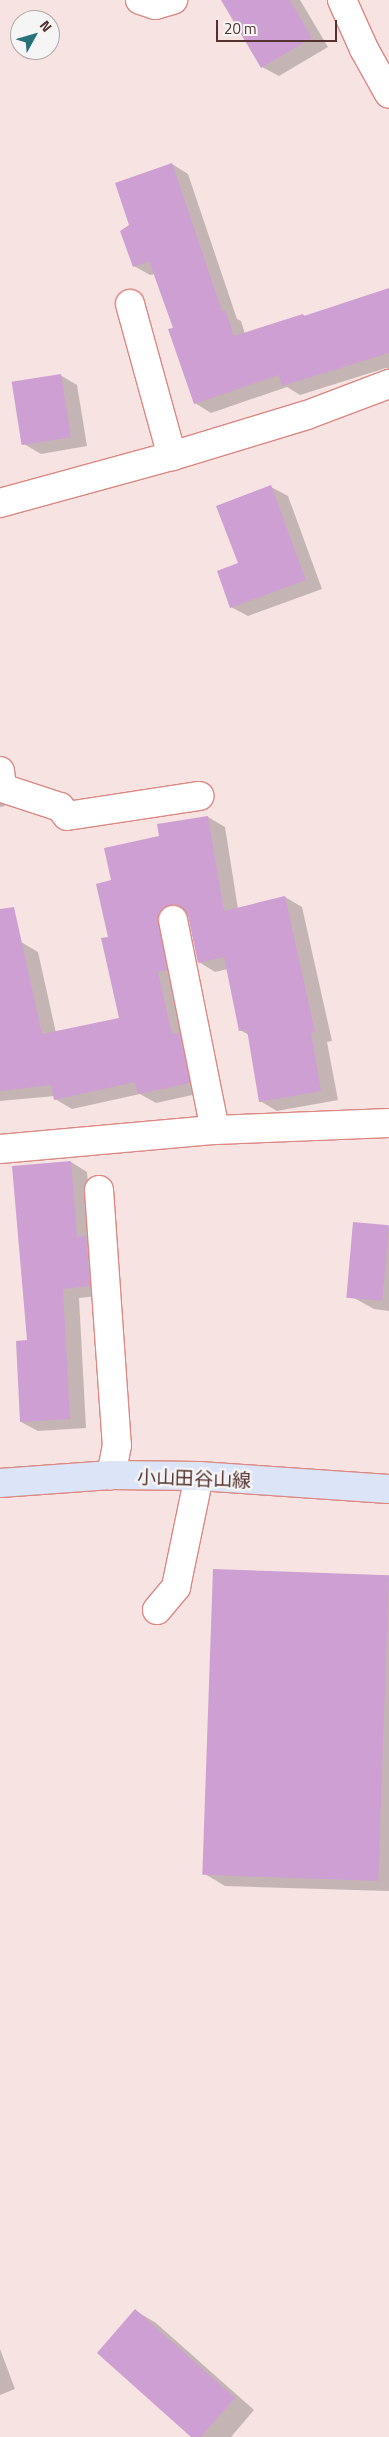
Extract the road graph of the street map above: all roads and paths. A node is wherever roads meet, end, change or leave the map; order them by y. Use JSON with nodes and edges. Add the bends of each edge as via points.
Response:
{"nodes":[{"id":1,"x":140,"y":0,"type":"edge"},
{"id":2,"x":173,"y":0,"type":"edge"},
{"id":3,"x":342,"y":0,"type":"edge"},
{"id":4,"x":389,"y":94,"type":"edge"},
{"id":5,"x":130,"y":304,"type":"dead end"},
{"id":6,"x":389,"y":384,"type":"edge"},
{"id":7,"x":172,"y":456,"type":"junction"},
{"id":8,"x":0,"y":503,"type":"edge"},
{"id":9,"x":0,"y":771,"type":"edge"},
{"id":10,"x":200,"y":796,"type":"dead end"},
{"id":11,"x":173,"y":920,"type":"dead end"},
{"id":12,"x":389,"y":1123,"type":"edge"},
{"id":13,"x":215,"y":1130,"type":"junction"},
{"id":14,"x":0,"y":1149,"type":"edge"},
{"id":15,"x":99,"y":1190,"type":"dead end"},
{"id":16,"x":111,"y":1475,"type":"junction"},
{"id":17,"x":199,"y":1476,"type":"junction"},
{"id":18,"x":0,"y":1483,"type":"edge"},
{"id":19,"x":389,"y":1489,"type":"edge"},
{"id":20,"x":158,"y":1610,"type":"dead end"}],
"edges":[{"from":1,"to":2,"type":"street","via":[[155,5]]},
{"from":3,"to":4,"type":"street","via":[[364,50]]},
{"from":5,"to":7,"type":"street"},
{"from":6,"to":7,"type":"street","via":[[307,415]]},
{"from":7,"to":8,"type":"street"},
{"from":9,"to":10,"type":"street","via":[[2,788],[60,807],[67,816]]},
{"from":11,"to":13,"type":"street"},
{"from":12,"to":13,"type":"street"},
{"from":13,"to":14,"type":"street"},
{"from":15,"to":16,"type":"street","via":[[117,1445]]},
{"from":16,"to":17,"type":"main road","name":"小山田谷山線"},
{"from":16,"to":18,"type":"main road","name":"小山田谷山線"},
{"from":17,"to":19,"type":"main road","name":"小山田谷山線"},
{"from":17,"to":20,"type":"street","via":[[176,1587]]}]}
